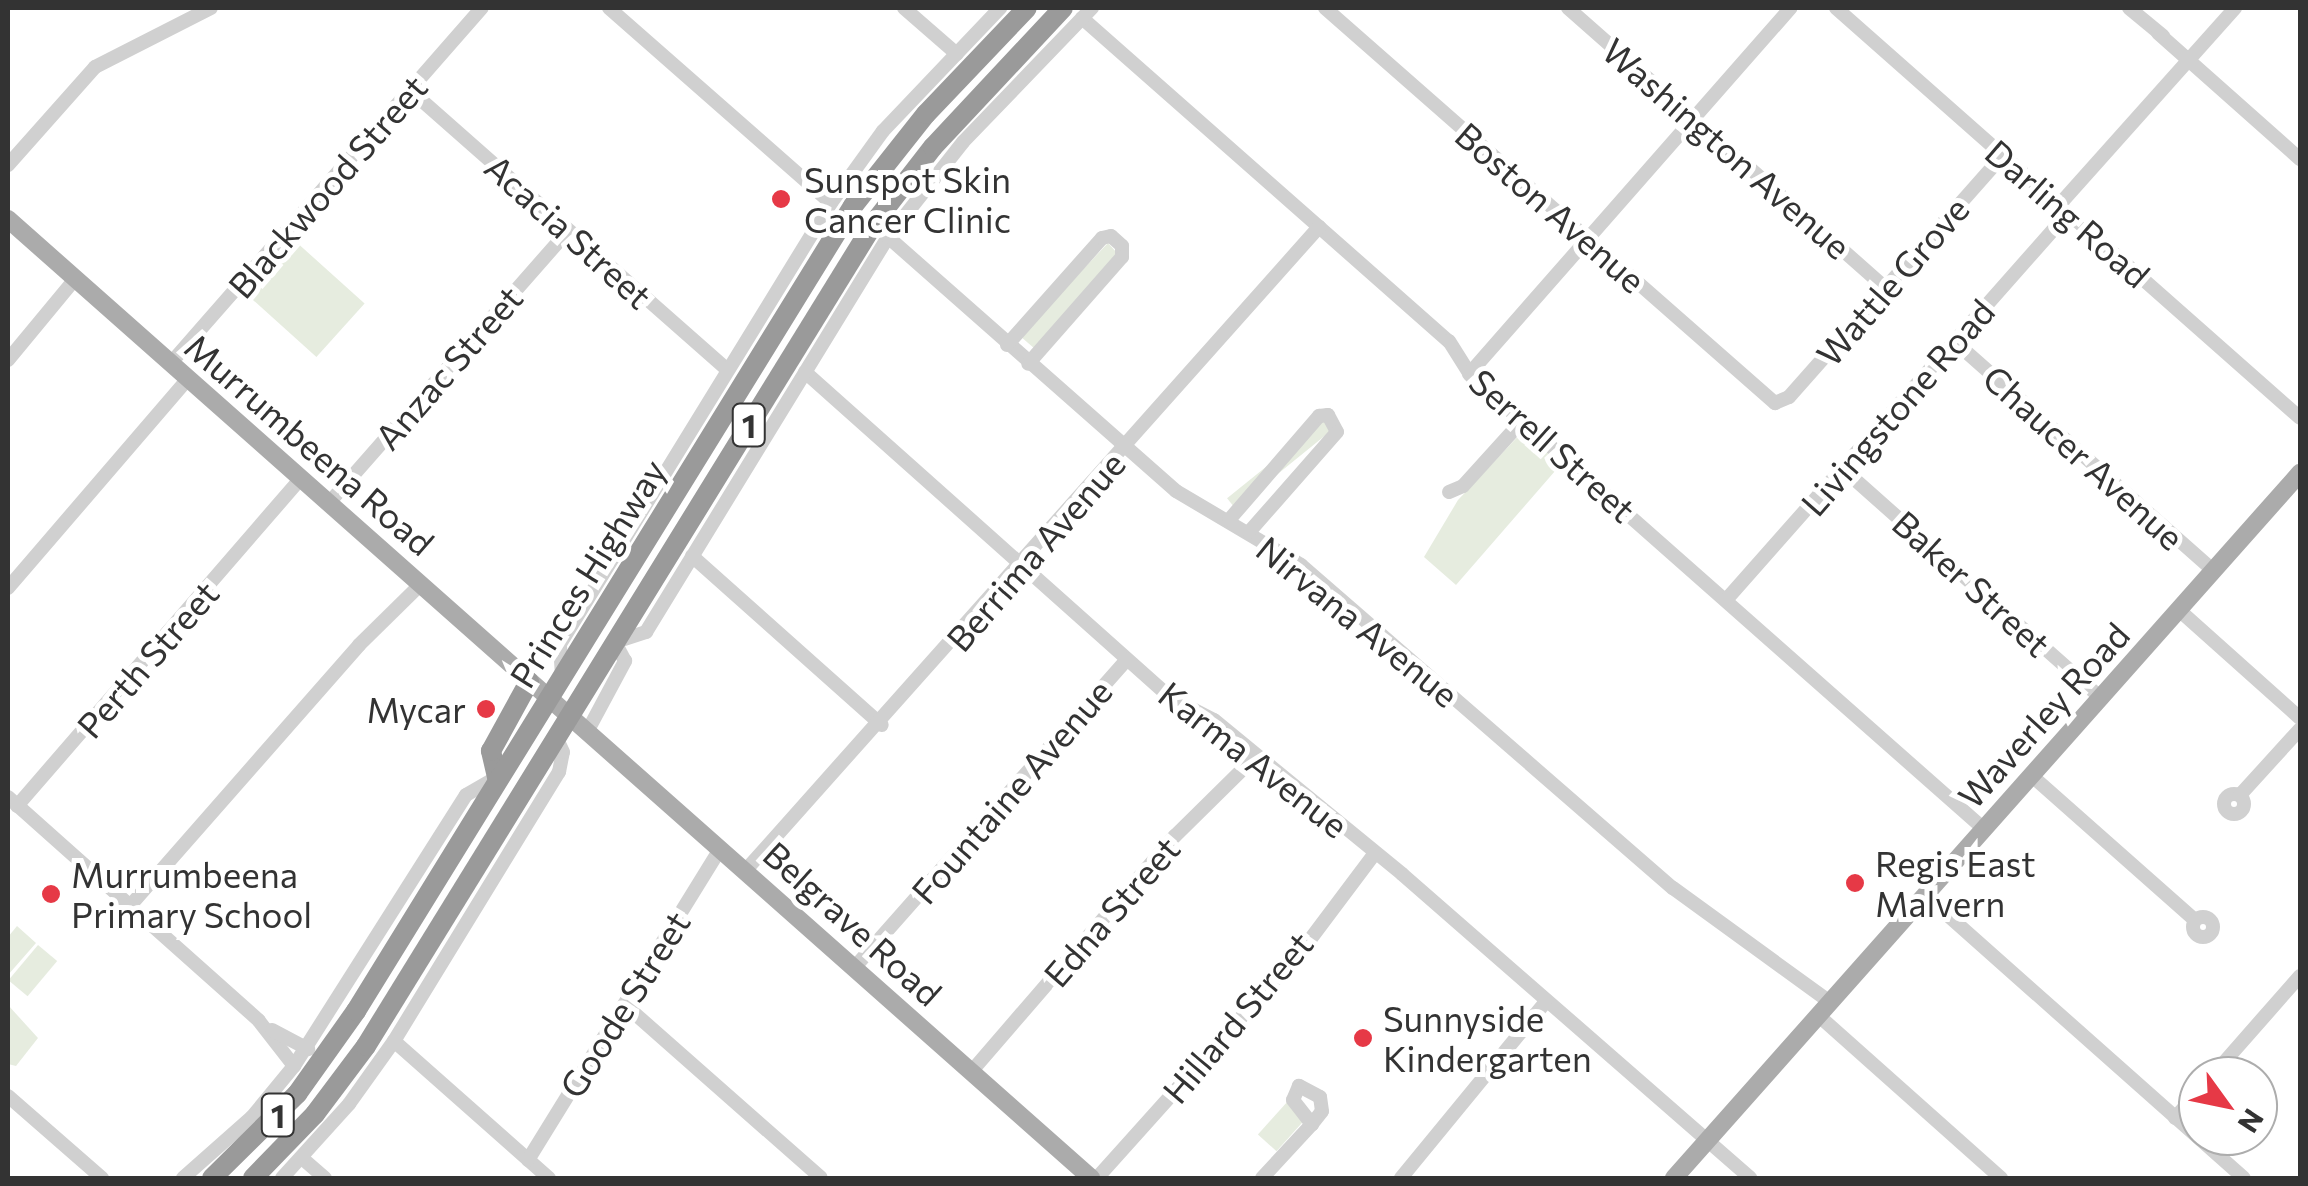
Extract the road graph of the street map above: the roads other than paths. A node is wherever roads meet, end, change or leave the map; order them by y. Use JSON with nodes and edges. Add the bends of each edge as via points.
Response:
{"nodes":[{"id":1,"x":212,"y":8,"type":"edge"},
{"id":2,"x":482,"y":8,"type":"edge"},
{"id":3,"x":609,"y":8,"type":"edge"},
{"id":4,"x":904,"y":8,"type":"edge"},
{"id":5,"x":1000,"y":8,"type":"edge"},
{"id":6,"x":1027,"y":8,"type":"edge"},
{"id":7,"x":1325,"y":8,"type":"edge"},
{"id":8,"x":1568,"y":8,"type":"edge"},
{"id":9,"x":1791,"y":8,"type":"edge"},
{"id":10,"x":1836,"y":8,"type":"edge"},
{"id":11,"x":2130,"y":8,"type":"edge"},
{"id":12,"x":2234,"y":8,"type":"edge"},
{"id":13,"x":1079,"y":11,"type":"edge"},
{"id":14,"x":956,"y":54,"type":"junction"},
{"id":15,"x":2188,"y":59,"type":"junction"},
{"id":16,"x":411,"y":91,"type":"junction"},
{"id":17,"x":1694,"y":119,"type":"junction"},
{"id":18,"x":2003,"y":156,"type":"junction"},
{"id":19,"x":2300,"y":159,"type":"edge"},
{"id":20,"x":8,"y":166,"type":"edge"},
{"id":21,"x":831,"y":203,"type":"junction"},
{"id":22,"x":2064,"y":209,"type":"junction"},
{"id":23,"x":8,"y":220,"type":"edge"},
{"id":24,"x":1319,"y":227,"type":"junction"},
{"id":25,"x":568,"y":230,"type":"junction"},
{"id":26,"x":888,"y":238,"type":"junction"},
{"id":27,"x":1588,"y":239,"type":"junction"},
{"id":28,"x":806,"y":279,"type":"junction"},
{"id":29,"x":78,"y":282,"type":"junction"},
{"id":30,"x":1886,"y":288,"type":"junction"},
{"id":31,"x":828,"y":294,"type":"junction"},
{"id":32,"x":1955,"y":342,"type":"junction"},
{"id":33,"x":1007,"y":345,"type":"junction"},
{"id":34,"x":8,"y":360,"type":"edge"},
{"id":35,"x":170,"y":364,"type":"junction"},
{"id":36,"x":1028,"y":364,"type":"junction"},
{"id":37,"x":727,"y":370,"type":"junction"},
{"id":38,"x":805,"y":372,"type":"junction"},
{"id":39,"x":1469,"y":374,"type":"junction"},
{"id":40,"x":191,"y":382,"type":"junction"},
{"id":41,"x":1780,"y":404,"type":"joint"},
{"id":42,"x":2300,"y":418,"type":"edge"},
{"id":43,"x":1522,"y":420,"type":"junction"},
{"id":44,"x":1126,"y":448,"type":"junction"},
{"id":45,"x":1842,"y":469,"type":"junction"},
{"id":46,"x":2300,"y":474,"type":"edge"},
{"id":47,"x":304,"y":482,"type":"junction"},
{"id":48,"x":1449,"y":492,"type":"dead end"},
{"id":49,"x":328,"y":504,"type":"junction"},
{"id":50,"x":1229,"y":520,"type":"junction"},
{"id":51,"x":641,"y":530,"type":"junction"},
{"id":52,"x":1249,"y":532,"type":"junction"},
{"id":53,"x":692,"y":556,"type":"junction"},
{"id":54,"x":1022,"y":566,"type":"junction"},
{"id":55,"x":2214,"y":571,"type":"junction"},
{"id":56,"x":417,"y":581,"type":"junction"},
{"id":57,"x":8,"y":588,"type":"edge"},
{"id":58,"x":1726,"y":600,"type":"junction"},
{"id":59,"x":2180,"y":610,"type":"junction"},
{"id":60,"x":615,"y":642,"type":"junction"},
{"id":61,"x":1127,"y":658,"type":"junction"},
{"id":62,"x":529,"y":682,"type":"junction"},
{"id":63,"x":547,"y":698,"type":"junction"},
{"id":64,"x":2101,"y":698,"type":"junction"},
{"id":65,"x":2300,"y":718,"type":"edge"},
{"id":66,"x":579,"y":725,"type":"junction"},
{"id":67,"x":882,"y":725,"type":"junction"},
{"id":68,"x":2300,"y":729,"type":"edge"},
{"id":69,"x":1256,"y":756,"type":"junction"},
{"id":70,"x":2032,"y":776,"type":"junction"},
{"id":71,"x":498,"y":777,"type":"junction"},
{"id":72,"x":2240,"y":796,"type":"dead end"},
{"id":73,"x":12,"y":802,"type":"edge"},
{"id":74,"x":1984,"y":829,"type":"junction"},
{"id":75,"x":720,"y":849,"type":"junction"},
{"id":76,"x":1375,"y":853,"type":"junction"},
{"id":77,"x":745,"y":871,"type":"junction"},
{"id":78,"x":1925,"y":895,"type":"junction"},
{"id":79,"x":128,"y":906,"type":"junction"},
{"id":80,"x":2196,"y":920,"type":"dead end"},
{"id":81,"x":389,"y":939,"type":"junction"},
{"id":82,"x":428,"y":964,"type":"junction"},
{"id":83,"x":854,"y":968,"type":"junction"},
{"id":84,"x":2300,"y":976,"type":"edge"},
{"id":85,"x":2295,"y":994,"type":"edge"},
{"id":86,"x":1545,"y":1003,"type":"junction"},
{"id":87,"x":625,"y":1005,"type":"junction"},
{"id":88,"x":1825,"y":1009,"type":"junction"},
{"id":89,"x":259,"y":1021,"type":"junction"},
{"id":90,"x":394,"y":1041,"type":"junction"},
{"id":91,"x":308,"y":1049,"type":"junction"},
{"id":92,"x":2232,"y":1056,"type":"edge"},
{"id":93,"x":294,"y":1066,"type":"junction"},
{"id":94,"x":971,"y":1072,"type":"junction"},
{"id":95,"x":8,"y":1096,"type":"edge"},
{"id":96,"x":2178,"y":1116,"type":"edge"},
{"id":97,"x":2176,"y":1118,"type":"junction"},
{"id":98,"x":1312,"y":1124,"type":"dead end"},
{"id":99,"x":1707,"y":1141,"type":"junction"},
{"id":100,"x":303,"y":1159,"type":"junction"},
{"id":101,"x":528,"y":1160,"type":"junction"},
{"id":102,"x":102,"y":1178,"type":"edge"},
{"id":103,"x":183,"y":1178,"type":"edge"},
{"id":104,"x":212,"y":1178,"type":"edge"},
{"id":105,"x":253,"y":1178,"type":"edge"},
{"id":106,"x":282,"y":1178,"type":"edge"},
{"id":107,"x":325,"y":1178,"type":"edge"},
{"id":108,"x":549,"y":1178,"type":"edge"},
{"id":109,"x":821,"y":1178,"type":"edge"},
{"id":110,"x":1094,"y":1178,"type":"edge"},
{"id":111,"x":1262,"y":1178,"type":"edge"},
{"id":112,"x":1401,"y":1178,"type":"edge"},
{"id":113,"x":1674,"y":1178,"type":"edge"},
{"id":114,"x":1750,"y":1178,"type":"edge"},
{"id":115,"x":2001,"y":1178,"type":"edge"},
{"id":116,"x":2244,"y":1178,"type":"edge"}],
"edges":[{"from":1,"to":20,"type":"street","via":[[95,67]]},
{"from":2,"to":16,"type":"street","name":"Blackwood Street"},
{"from":3,"to":21,"type":"street"},
{"from":4,"to":14,"type":"street"},
{"from":5,"to":14,"type":"street"},
{"from":6,"to":28,"type":"highway","name":"Princes Highway","number":"1","via":[[892,154]]},
{"from":7,"to":27,"type":"street","name":"Boston Avenue"},
{"from":8,"to":17,"type":"street","name":"Washington Avenue"},
{"from":9,"to":17,"type":"street"},
{"from":10,"to":18,"type":"street","name":"Darling Road"},
{"from":11,"to":15,"type":"street"},
{"from":12,"to":15,"type":"street","name":"Livingstone Road"},
{"from":13,"to":24,"type":"street","name":"Serrell Street"},
{"from":13,"to":26,"type":"street"},
{"from":13,"to":31,"type":"highway","name":"Princes Highway","number":"1","via":[[926,155]]},
{"from":14,"to":21,"type":"street","via":[[883,131]]},
{"from":15,"to":19,"type":"street"},
{"from":15,"to":22,"type":"street","name":"Livingstone Road"},
{"from":16,"to":25,"type":"street","name":"Acacia Street"},
{"from":16,"to":35,"type":"street","name":"Blackwood Street"},
{"from":17,"to":27,"type":"street"},
{"from":17,"to":30,"type":"street","name":"Washington Avenue"},
{"from":18,"to":22,"type":"street","name":"Darling Road"},
{"from":18,"to":30,"type":"street","name":"Wattle Grove"},
{"from":21,"to":37,"type":"street"},
{"from":22,"to":32,"type":"street","name":"Livingstone Road"},
{"from":22,"to":42,"type":"street","name":"Darling Road"},
{"from":23,"to":29,"type":"main road","name":"Murrumbeena Road"},
{"from":24,"to":39,"type":"street","name":"Serrell Street","via":[[1449,341]]},
{"from":24,"to":44,"type":"street","name":"Berrima Avenue"},
{"from":25,"to":37,"type":"street","name":"Acacia Street"},
{"from":25,"to":49,"type":"street","name":"Anzac Street"},
{"from":26,"to":33,"type":"street","name":"Nirvana Avenue"},
{"from":26,"to":38,"type":"street"},
{"from":27,"to":39,"type":"street"},
{"from":27,"to":41,"type":"street","name":"Boston Avenue"},
{"from":28,"to":31,"type":"highway"},
{"from":28,"to":51,"type":"highway","name":"Princes Highway","number":"1"},
{"from":29,"to":34,"type":"street"},
{"from":29,"to":35,"type":"main road","name":"Murrumbeena Road"},
{"from":30,"to":41,"type":"street","name":"Wattle Grove"},
{"from":31,"to":60,"type":"highway","name":"Princes Highway","number":"1"},
{"from":32,"to":45,"type":"street","name":"Livingstone Road"},
{"from":32,"to":55,"type":"street","name":"Chaucer Avenue"},
{"from":33,"to":36,"type":"street","name":"Nirvana Avenue"},
{"from":33,"to":36,"type":"street","via":[[1102,238],[1111,236],[1122,246],[1122,258]]},
{"from":35,"to":40,"type":"main road","name":"Murrumbeena Road"},
{"from":36,"to":44,"type":"street","name":"Nirvana Avenue"},
{"from":37,"to":51,"type":"street"},
{"from":38,"to":53,"type":"street"},
{"from":38,"to":54,"type":"street","name":"Karma Avenue"},
{"from":39,"to":43,"type":"street","name":"Serrell Street"},
{"from":40,"to":47,"type":"main road","name":"Murrumbeena Road"},
{"from":40,"to":57,"type":"street"},
{"from":43,"to":48,"type":"street","via":[[1464,486]]},
{"from":43,"to":58,"type":"street","name":"Serrell Street"},
{"from":44,"to":50,"type":"street","name":"Nirvana Avenue","via":[[1176,490]]},
{"from":44,"to":54,"type":"street","name":"Berrima Avenue"},
{"from":45,"to":58,"type":"street","name":"Livingstone Road"},
{"from":45,"to":64,"type":"street","name":"Baker Street"},
{"from":46,"to":55,"type":"main road","name":"Waverley Road"},
{"from":47,"to":49,"type":"main road","name":"Murrumbeena Road"},
{"from":47,"to":73,"type":"street","name":"Perth Street"},
{"from":49,"to":56,"type":"main road","name":"Murrumbeena Road"},
{"from":50,"to":52,"type":"street","name":"Nirvana Avenue"},
{"from":50,"to":52,"type":"street","via":[[1319,416],[1328,416],[1337,432]]},
{"from":51,"to":63,"type":"highway","name":"Princes Highway","number":"1"},
{"from":52,"to":88,"type":"street","name":"Nirvana Avenue","via":[[1300,565],[1673,888]]},
{"from":53,"to":60,"type":"street","via":[[646,632]]},
{"from":53,"to":67,"type":"street"},
{"from":54,"to":61,"type":"street","name":"Karma Avenue"},
{"from":54,"to":67,"type":"street","name":"Berrima Avenue"},
{"from":55,"to":59,"type":"main road","name":"Waverley Road"},
{"from":56,"to":62,"type":"main road","name":"Murrumbeena Road"},
{"from":56,"to":79,"type":"street"},
{"from":58,"to":74,"type":"street","name":"Serrell Street"},
{"from":59,"to":64,"type":"main road","name":"Waverley Road"},
{"from":59,"to":65,"type":"street"},
{"from":60,"to":66,"type":"highway","name":"Princes Highway","number":"1"},
{"from":61,"to":69,"type":"street","name":"Karma Avenue"},
{"from":61,"to":83,"type":"street","name":"Fountaine Avenue"},
{"from":62,"to":63,"type":"main road","name":"Murrumbeena Road"},
{"from":62,"to":71,"type":"highway","via":[[491,751]]},
{"from":63,"to":66,"type":"main road","name":"Murrumbeena Road"},
{"from":63,"to":71,"type":"highway","name":"Princes Highway","number":"1"},
{"from":64,"to":70,"type":"main road","name":"Waverley Road"},
{"from":66,"to":75,"type":"main road","name":"Belgrave Road"},
{"from":66,"to":82,"type":"highway","name":"Princes Highway","number":"1","via":[[557,739]]},
{"from":67,"to":77,"type":"street","name":"Berrima Avenue"},
{"from":68,"to":72,"type":"street"},
{"from":69,"to":76,"type":"street","name":"Karma Avenue"},
{"from":69,"to":94,"type":"street","name":"Edna Street","via":[[1175,836]]},
{"from":70,"to":74,"type":"main road","name":"Waverley Road"},
{"from":70,"to":80,"type":"street"},
{"from":71,"to":81,"type":"highway","name":"Princes Highway","number":"1"},
{"from":73,"to":79,"type":"street"},
{"from":74,"to":78,"type":"main road","name":"Waverley Road"},
{"from":75,"to":77,"type":"main road","name":"Belgrave Road"},
{"from":75,"to":87,"type":"street","name":"Goode Street"},
{"from":76,"to":86,"type":"street","name":"Karma Avenue"},
{"from":76,"to":110,"type":"street","name":"Hillard Street","via":[[1299,953]]},
{"from":77,"to":83,"type":"main road","name":"Belgrave Road"},
{"from":78,"to":88,"type":"main road","name":"Waverley Road"},
{"from":78,"to":97,"type":"street"},
{"from":79,"to":89,"type":"street"},
{"from":81,"to":82,"type":"street"},
{"from":81,"to":91,"type":"street"},
{"from":81,"to":104,"type":"highway","name":"Princes Highway","number":"1","via":[[309,1078]]},
{"from":82,"to":90,"type":"street"},
{"from":82,"to":105,"type":"highway","name":"Princes Highway","number":"1","via":[[334,1091]]},
{"from":83,"to":94,"type":"main road","name":"Belgrave Road"},
{"from":84,"to":85,"type":"street"},
{"from":85,"to":92,"type":"street"},
{"from":86,"to":99,"type":"street","name":"Karma Avenue"},
{"from":86,"to":112,"type":"street"},
{"from":87,"to":101,"type":"street","name":"Goode Street"},
{"from":87,"to":109,"type":"street"},
{"from":88,"to":99,"type":"main road","name":"Waverley Road"},
{"from":88,"to":115,"type":"street","name":"Nirvana Avenue"},
{"from":89,"to":91,"type":"street"},
{"from":89,"to":93,"type":"street"},
{"from":90,"to":100,"type":"street"},
{"from":90,"to":101,"type":"street"},
{"from":91,"to":93,"type":"street"},
{"from":93,"to":103,"type":"street","via":[[245,1124]]},
{"from":94,"to":110,"type":"main road","name":"Belgrave Road"},
{"from":95,"to":102,"type":"street"},
{"from":96,"to":97,"type":"street"},
{"from":97,"to":116,"type":"street"},
{"from":98,"to":111,"type":"street"},
{"from":99,"to":113,"type":"main road","name":"Waverley Road"},
{"from":99,"to":114,"type":"street","name":"Karma Avenue"},
{"from":100,"to":106,"type":"street"},
{"from":100,"to":107,"type":"street"},
{"from":101,"to":108,"type":"street"}]}
